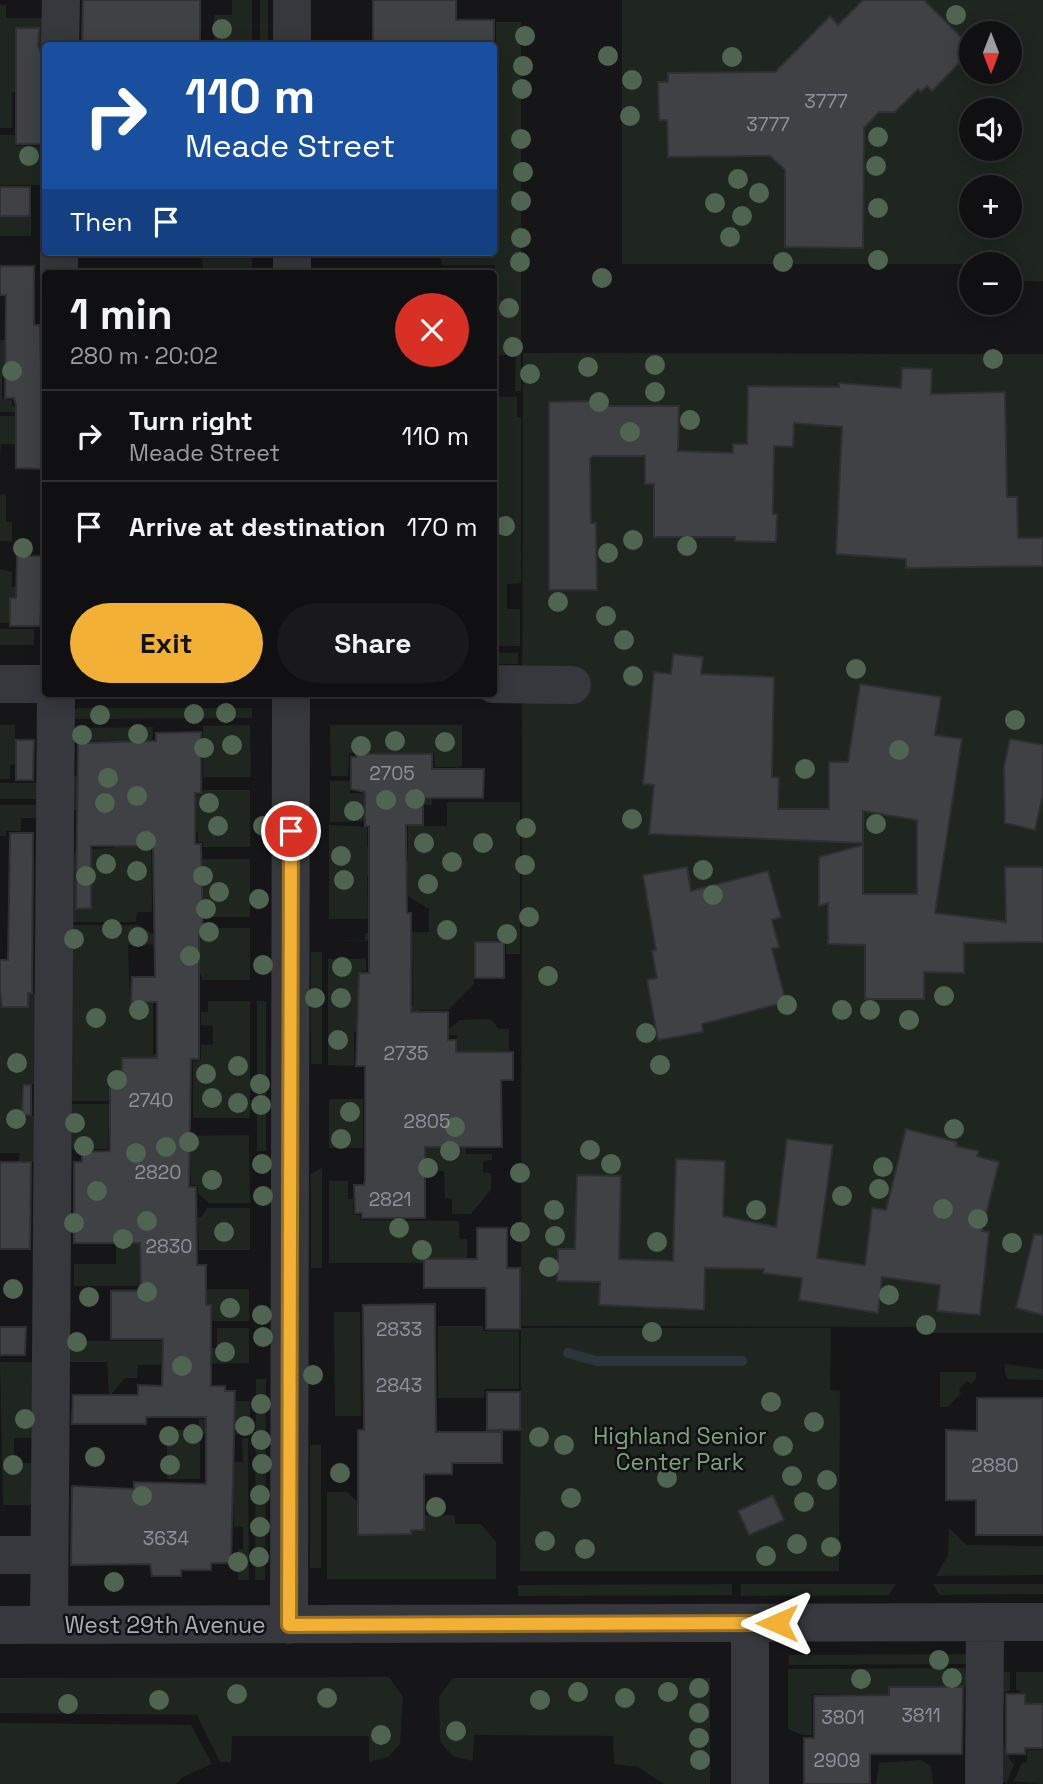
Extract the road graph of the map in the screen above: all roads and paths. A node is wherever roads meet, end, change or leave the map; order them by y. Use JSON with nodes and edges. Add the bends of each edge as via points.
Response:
{"nodes":[{"id":1,"x":61,"y":0,"type":"edge"},
{"id":2,"x":292,"y":0,"type":"edge"},
{"id":3,"x":60,"y":42,"type":"edge"},
{"id":4,"x":292,"y":42,"type":"edge"},
{"id":5,"x":0,"y":684,"type":"edge"},
{"id":6,"x":42,"y":684,"type":"edge"},
{"id":7,"x":497,"y":684,"type":"edge"},
{"id":8,"x":572,"y":685,"type":"dead end"},
{"id":9,"x":56,"y":697,"type":"edge"},
{"id":10,"x":291,"y":697,"type":"edge"},
{"id":11,"x":0,"y":1555,"type":"edge"},
{"id":12,"x":49,"y":1555,"type":"junction"},
{"id":13,"x":1043,"y":1622,"type":"edge"},
{"id":14,"x":750,"y":1623,"type":"junction"},
{"id":15,"x":985,"y":1623,"type":"junction"},
{"id":16,"x":0,"y":1625,"type":"edge"},
{"id":17,"x":49,"y":1625,"type":"junction"},
{"id":18,"x":289,"y":1625,"type":"junction"},
{"id":19,"x":750,"y":1784,"type":"edge"},
{"id":20,"x":984,"y":1784,"type":"edge"}],
"edges":[{"from":1,"to":3,"type":"street"},
{"from":2,"to":4,"type":"street"},
{"from":5,"to":6,"type":"street"},
{"from":7,"to":8,"type":"street"},
{"from":9,"to":12,"type":"street"},
{"from":10,"to":18,"type":"street"},
{"from":11,"to":12,"type":"street"},
{"from":12,"to":17,"type":"street"},
{"from":13,"to":15,"type":"street","name":"West 29th Avenue"},
{"from":14,"to":15,"type":"street","name":"West 29th Avenue"},
{"from":14,"to":18,"type":"street","name":"West 29th Avenue"},
{"from":14,"to":19,"type":"street"},
{"from":15,"to":20,"type":"street"},
{"from":16,"to":17,"type":"street","name":"West 29th Avenue"},
{"from":17,"to":18,"type":"street","name":"West 29th Avenue"}]}
